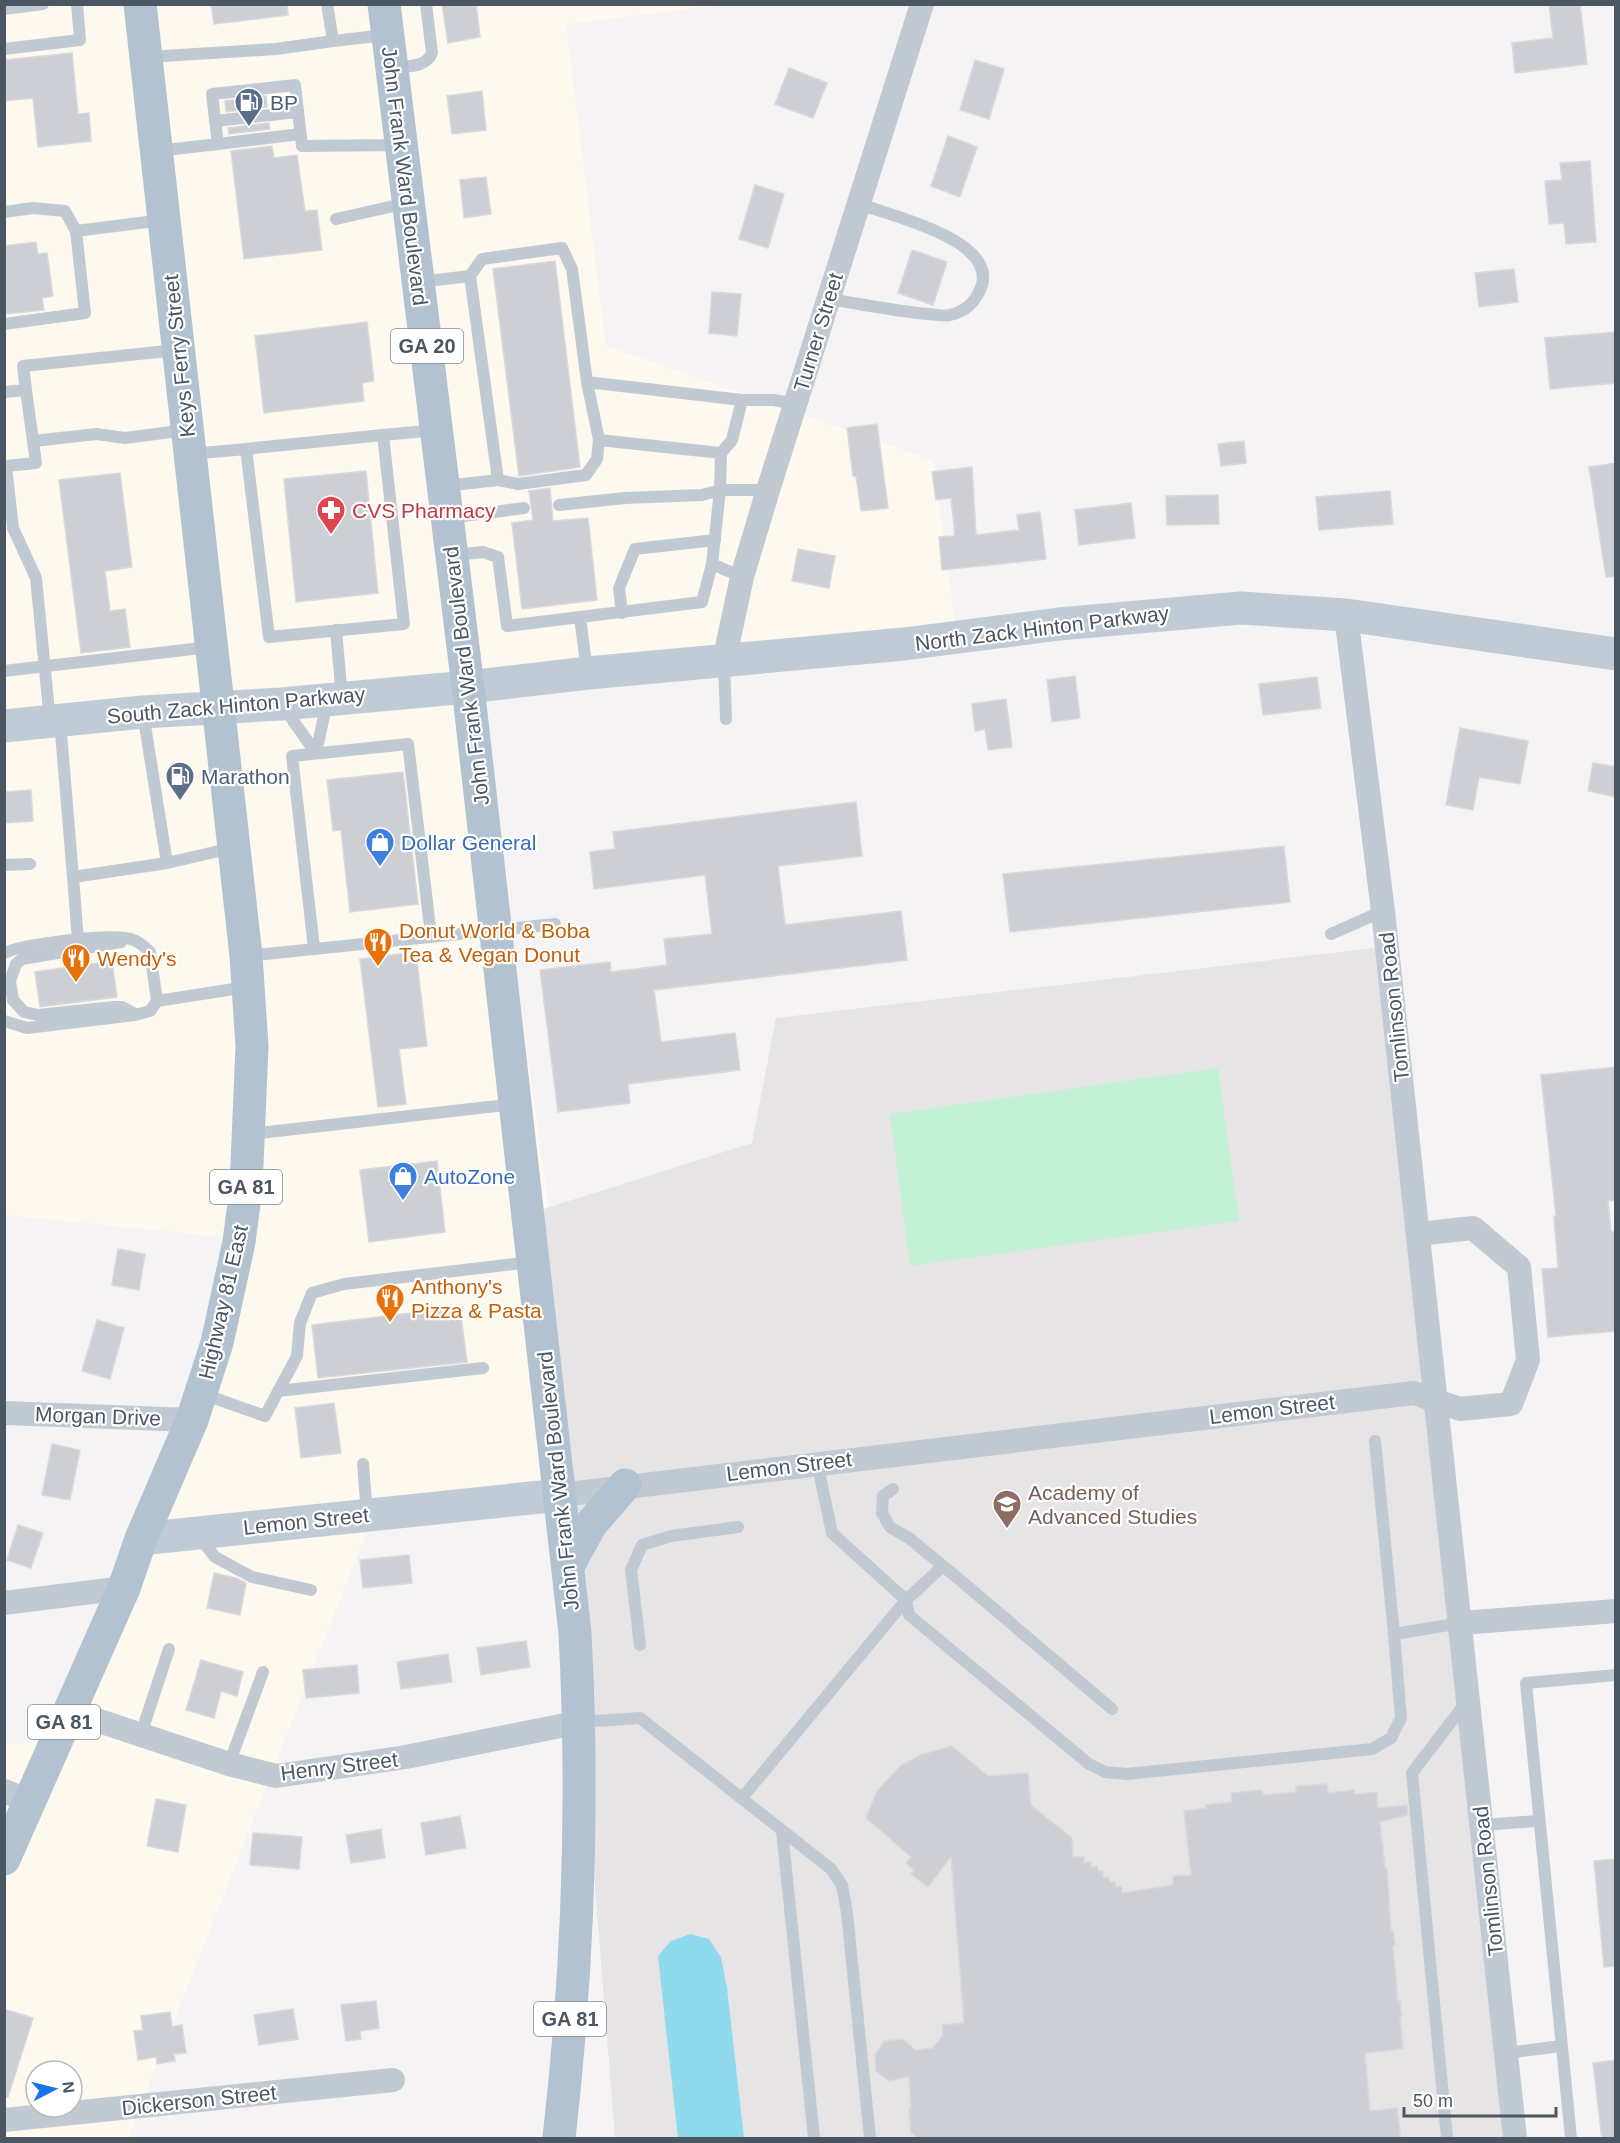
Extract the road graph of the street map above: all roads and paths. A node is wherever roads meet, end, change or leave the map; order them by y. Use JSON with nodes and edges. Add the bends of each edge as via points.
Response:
{"nodes":[{"id":1,"x":43,"y":4,"type":"edge"},
{"id":2,"x":76,"y":4,"type":"edge"},
{"id":3,"x":140,"y":4,"type":"edge"},
{"id":4,"x":327,"y":4,"type":"edge"},
{"id":5,"x":426,"y":4,"type":"edge"},
{"id":6,"x":922,"y":4,"type":"edge"},
{"id":7,"x":4,"y":9,"type":"edge"},
{"id":8,"x":386,"y":20,"type":"edge"},
{"id":9,"x":333,"y":40,"type":"junction"},
{"id":10,"x":4,"y":49,"type":"edge"},
{"id":11,"x":146,"y":57,"type":"junction"},
{"id":12,"x":392,"y":68,"type":"junction"},
{"id":13,"x":298,"y":112,"type":"junction"},
{"id":14,"x":215,"y":122,"type":"junction"},
{"id":15,"x":300,"y":134,"type":"junction"},
{"id":16,"x":218,"y":144,"type":"junction"},
{"id":17,"x":401,"y":145,"type":"junction"},
{"id":18,"x":156,"y":151,"type":"junction"},
{"id":19,"x":408,"y":202,"type":"junction"},
{"id":20,"x":859,"y":204,"type":"junction"},
{"id":21,"x":4,"y":212,"type":"edge"},
{"id":22,"x":336,"y":219,"type":"dead end"},
{"id":23,"x":164,"y":220,"type":"junction"},
{"id":24,"x":76,"y":231,"type":"junction"},
{"id":25,"x":470,"y":276,"type":"junction"},
{"id":26,"x":418,"y":282,"type":"junction"},
{"id":27,"x":828,"y":299,"type":"junction"},
{"id":28,"x":4,"y":324,"type":"edge"},
{"id":29,"x":179,"y":350,"type":"junction"},
{"id":30,"x":587,"y":382,"type":"junction"},
{"id":31,"x":26,"y":390,"type":"junction"},
{"id":32,"x":4,"y":392,"type":"edge"},
{"id":33,"x":742,"y":400,"type":"junction"},
{"id":34,"x":796,"y":404,"type":"junction"},
{"id":35,"x":438,"y":430,"type":"junction"},
{"id":36,"x":383,"y":435,"type":"junction"},
{"id":37,"x":598,"y":440,"type":"junction"},
{"id":38,"x":34,"y":441,"type":"junction"},
{"id":39,"x":189,"y":442,"type":"junction"},
{"id":40,"x":245,"y":449,"type":"junction"},
{"id":41,"x":721,"y":453,"type":"junction"},
{"id":42,"x":5,"y":466,"type":"edge"},
{"id":43,"x":498,"y":480,"type":"junction"},
{"id":44,"x":444,"y":486,"type":"junction"},
{"id":45,"x":720,"y":490,"type":"junction"},
{"id":46,"x":768,"y":490,"type":"junction"},
{"id":47,"x":560,"y":505,"type":"dead end"},
{"id":48,"x":524,"y":508,"type":"dead end"},
{"id":49,"x":448,"y":518,"type":"junction"},
{"id":50,"x":10,"y":534,"type":"edge"},
{"id":51,"x":715,"y":540,"type":"junction"},
{"id":52,"x":453,"y":556,"type":"junction"},
{"id":53,"x":712,"y":564,"type":"junction"},
{"id":54,"x":742,"y":577,"type":"junction"},
{"id":55,"x":622,"y":613,"type":"junction"},
{"id":56,"x":1346,"y":615,"type":"junction"},
{"id":57,"x":580,"y":618,"type":"junction"},
{"id":58,"x":336,"y":630,"type":"junction"},
{"id":59,"x":212,"y":647,"type":"junction"},
{"id":60,"x":1616,"y":654,"type":"edge"},
{"id":61,"x":724,"y":661,"type":"junction"},
{"id":62,"x":45,"y":666,"type":"junction"},
{"id":63,"x":4,"y":671,"type":"edge"},
{"id":64,"x":588,"y":673,"type":"junction"},
{"id":65,"x":468,"y":687,"type":"junction"},
{"id":66,"x":335,"y":699,"type":"junction"},
{"id":67,"x":281,"y":704,"type":"junction"},
{"id":68,"x":218,"y":708,"type":"junction"},
{"id":69,"x":143,"y":712,"type":"junction"},
{"id":70,"x":726,"y":719,"type":"dead end"},
{"id":71,"x":55,"y":720,"type":"junction"},
{"id":72,"x":4,"y":726,"type":"edge"},
{"id":73,"x":316,"y":753,"type":"junction"},
{"id":74,"x":234,"y":847,"type":"junction"},
{"id":75,"x":167,"y":863,"type":"junction"},
{"id":76,"x":30,"y":864,"type":"dead end"},
{"id":77,"x":4,"y":865,"type":"edge"},
{"id":78,"x":73,"y":877,"type":"junction"},
{"id":79,"x":1383,"y":911,"type":"junction"},
{"id":80,"x":555,"y":924,"type":"dead end"},
{"id":81,"x":495,"y":929,"type":"junction"},
{"id":82,"x":1331,"y":934,"type":"dead end"},
{"id":83,"x":431,"y":935,"type":"junction"},
{"id":84,"x":131,"y":939,"type":"junction"},
{"id":85,"x":78,"y":940,"type":"junction"},
{"id":86,"x":314,"y":948,"type":"junction"},
{"id":87,"x":4,"y":953,"type":"edge"},
{"id":88,"x":246,"y":972,"type":"junction"},
{"id":89,"x":157,"y":1001,"type":"junction"},
{"id":90,"x":135,"y":1015,"type":"junction"},
{"id":91,"x":4,"y":1021,"type":"edge"},
{"id":92,"x":515,"y":1104,"type":"junction"},
{"id":93,"x":250,"y":1134,"type":"junction"},
{"id":94,"x":1418,"y":1234,"type":"junction"},
{"id":95,"x":533,"y":1262,"type":"junction"},
{"id":96,"x":483,"y":1368,"type":"dead end"},
{"id":97,"x":278,"y":1391,"type":"junction"},
{"id":98,"x":1436,"y":1400,"type":"junction"},
{"id":99,"x":197,"y":1407,"type":"junction"},
{"id":100,"x":4,"y":1413,"type":"edge"},
{"id":101,"x":1375,"y":1442,"type":"dead end"},
{"id":102,"x":817,"y":1462,"type":"junction"},
{"id":103,"x":363,"y":1464,"type":"dead end"},
{"id":104,"x":625,"y":1485,"type":"junction"},
{"id":105,"x":892,"y":1489,"type":"dead end"},
{"id":106,"x":560,"y":1495,"type":"junction"},
{"id":107,"x":368,"y":1515,"type":"junction"},
{"id":108,"x":738,"y":1527,"type":"dead end"},
{"id":109,"x":197,"y":1532,"type":"junction"},
{"id":110,"x":141,"y":1539,"type":"junction"},
{"id":111,"x":568,"y":1566,"type":"junction"},
{"id":112,"x":943,"y":1566,"type":"junction"},
{"id":113,"x":124,"y":1588,"type":"junction"},
{"id":114,"x":311,"y":1590,"type":"dead end"},
{"id":115,"x":906,"y":1600,"type":"junction"},
{"id":116,"x":4,"y":1603,"type":"edge"},
{"id":117,"x":1616,"y":1611,"type":"edge"},
{"id":118,"x":1461,"y":1623,"type":"junction"},
{"id":119,"x":1394,"y":1634,"type":"junction"},
{"id":120,"x":640,"y":1644,"type":"dead end"},
{"id":121,"x":169,"y":1650,"type":"dead end"},
{"id":122,"x":263,"y":1672,"type":"dead end"},
{"id":123,"x":1616,"y":1675,"type":"edge"},
{"id":124,"x":1468,"y":1700,"type":"junction"},
{"id":125,"x":1112,"y":1709,"type":"dead end"},
{"id":126,"x":69,"y":1711,"type":"junction"},
{"id":127,"x":580,"y":1722,"type":"junction"},
{"id":128,"x":141,"y":1734,"type":"junction"},
{"id":129,"x":229,"y":1764,"type":"junction"},
{"id":130,"x":17,"y":1796,"type":"edge"},
{"id":131,"x":742,"y":1798,"type":"junction"},
{"id":132,"x":1538,"y":1821,"type":"junction"},
{"id":133,"x":1482,"y":1825,"type":"junction"},
{"id":134,"x":782,"y":1831,"type":"junction"},
{"id":135,"x":4,"y":1859,"type":"edge"},
{"id":136,"x":1561,"y":2046,"type":"junction"},
{"id":137,"x":1506,"y":2053,"type":"junction"},
{"id":138,"x":393,"y":2080,"type":"dead end"},
{"id":139,"x":4,"y":2120,"type":"edge"},
{"id":140,"x":559,"y":2139,"type":"edge"},
{"id":141,"x":814,"y":2139,"type":"edge"},
{"id":142,"x":870,"y":2139,"type":"edge"},
{"id":143,"x":1447,"y":2139,"type":"edge"},
{"id":144,"x":1515,"y":2139,"type":"edge"},
{"id":145,"x":1571,"y":2139,"type":"edge"}],
"edges":[{"from":1,"to":7,"type":"lane"},
{"from":2,"to":10,"type":"lane","via":[[80,40]]},
{"from":3,"to":11,"type":"main road","name":"Keys Ferry Street"},
{"from":4,"to":9,"type":"lane"},
{"from":5,"to":12,"type":"lane","via":[[432,53],[429,60]]},
{"from":6,"to":20,"type":"street","name":"Turner Street"},
{"from":8,"to":9,"type":"lane"},
{"from":8,"to":12,"type":"main road","name":"John Frank Ward Boulevard","number":"GA 20"},
{"from":9,"to":11,"type":"lane","via":[[276,49]]},
{"from":11,"to":18,"type":"main road","name":"Keys Ferry Street"},
{"from":12,"to":17,"type":"main road","name":"John Frank Ward Boulevard","number":"GA 20"},
{"from":13,"to":14,"type":"lane"},
{"from":13,"to":14,"type":"lane","via":[[295,85],[212,94]]},
{"from":13,"to":15,"type":"lane"},
{"from":14,"to":16,"type":"lane"},
{"from":15,"to":16,"type":"lane"},
{"from":15,"to":17,"type":"lane","via":[[302,146]]},
{"from":16,"to":18,"type":"lane"},
{"from":17,"to":19,"type":"main road","name":"John Frank Ward Boulevard","number":"GA 20"},
{"from":18,"to":23,"type":"main road","name":"Keys Ferry Street"},
{"from":19,"to":22,"type":"lane"},
{"from":19,"to":26,"type":"main road","name":"John Frank Ward Boulevard","number":"GA 20"},
{"from":20,"to":27,"type":"street","name":"Turner Street"},
{"from":20,"to":27,"type":"lane","via":[[957,241],[971,251],[982,267],[982,286],[974,304],[949,316],[884,310]]},
{"from":21,"to":24,"type":"lane","via":[[33,208],[65,211]]},
{"from":23,"to":24,"type":"lane"},
{"from":23,"to":29,"type":"main road","name":"Keys Ferry Street"},
{"from":24,"to":28,"type":"lane","via":[[85,313]]},
{"from":25,"to":26,"type":"lane"},
{"from":25,"to":30,"type":"lane","via":[[482,259],[561,248],[572,269]]},
{"from":25,"to":43,"type":"lane"},
{"from":26,"to":35,"type":"main road","name":"John Frank Ward Boulevard","number":"GA 20"},
{"from":27,"to":34,"type":"street","name":"Turner Street"},
{"from":29,"to":31,"type":"lane","via":[[23,366]]},
{"from":29,"to":39,"type":"main road","name":"Keys Ferry Street"},
{"from":30,"to":33,"type":"lane"},
{"from":30,"to":37,"type":"lane"},
{"from":31,"to":32,"type":"lane"},
{"from":31,"to":38,"type":"lane"},
{"from":33,"to":34,"type":"lane"},
{"from":33,"to":41,"type":"lane","via":[[732,440]]},
{"from":34,"to":46,"type":"street","name":"Turner Street"},
{"from":35,"to":36,"type":"lane"},
{"from":35,"to":44,"type":"main road","name":"John Frank Ward Boulevard","number":"GA 20"},
{"from":36,"to":40,"type":"lane"},
{"from":36,"to":58,"type":"lane","via":[[404,624]]},
{"from":37,"to":41,"type":"lane"},
{"from":37,"to":43,"type":"lane","via":[[597,459],[586,475],[518,484]]},
{"from":38,"to":39,"type":"lane","via":[[96,435]]},
{"from":38,"to":42,"type":"lane","via":[[36,463]]},
{"from":39,"to":40,"type":"lane"},
{"from":39,"to":59,"type":"main road","name":"Keys Ferry Street"},
{"from":40,"to":58,"type":"lane","via":[[269,637]]},
{"from":41,"to":45,"type":"lane"},
{"from":42,"to":50,"type":"lane","via":[[13,528]]},
{"from":43,"to":44,"type":"lane"},
{"from":44,"to":49,"type":"main road","name":"John Frank Ward Boulevard","number":"GA 20"},
{"from":45,"to":46,"type":"lane"},
{"from":45,"to":47,"type":"lane","via":[[702,495]]},
{"from":45,"to":51,"type":"lane"},
{"from":46,"to":54,"type":"street","name":"Turner Street"},
{"from":48,"to":49,"type":"lane"},
{"from":49,"to":52,"type":"main road","name":"John Frank Ward Boulevard","number":"GA 20"},
{"from":50,"to":62,"type":"lane","via":[[36,578]]},
{"from":51,"to":53,"type":"lane"},
{"from":51,"to":55,"type":"lane","via":[[635,549],[619,588]]},
{"from":52,"to":57,"type":"lane","via":[[483,552],[498,557],[507,626]]},
{"from":52,"to":65,"type":"main road","name":"John Frank Ward Boulevard","number":"GA 20"},
{"from":53,"to":54,"type":"lane"},
{"from":53,"to":55,"type":"lane","via":[[702,602]]},
{"from":54,"to":61,"type":"street","name":"Turner Street"},
{"from":55,"to":57,"type":"lane"},
{"from":56,"to":60,"type":"main road","name":"North Zack Hinton Parkway"},
{"from":56,"to":61,"type":"main road","name":"North Zack Hinton Parkway","via":[[1241,608],[1179,612]]},
{"from":56,"to":79,"type":"street","name":"Tomlinson Road"},
{"from":57,"to":64,"type":"lane"},
{"from":58,"to":66,"type":"lane"},
{"from":59,"to":62,"type":"lane"},
{"from":59,"to":68,"type":"main road","name":"Keys Ferry Street"},
{"from":61,"to":64,"type":"main road","name":"North Zack Hinton Parkway"},
{"from":61,"to":70,"type":"lane"},
{"from":62,"to":63,"type":"lane"},
{"from":62,"to":71,"type":"lane"},
{"from":64,"to":65,"type":"main road","name":"North Zack Hinton Parkway"},
{"from":65,"to":66,"type":"main road","name":"South Zack Hinton Parkway"},
{"from":65,"to":81,"type":"main road","name":"John Frank Ward Boulevard","number":"GA 81"},
{"from":66,"to":67,"type":"main road","name":"South Zack Hinton Parkway"},
{"from":66,"to":73,"type":"lane"},
{"from":67,"to":68,"type":"main road","name":"South Zack Hinton Parkway"},
{"from":67,"to":73,"type":"lane"},
{"from":68,"to":69,"type":"main road","name":"South Zack Hinton Parkway"},
{"from":68,"to":74,"type":"main road","name":"Highway 81 East","number":"GA 81"},
{"from":69,"to":71,"type":"main road","name":"South Zack Hinton Parkway"},
{"from":69,"to":75,"type":"lane"},
{"from":71,"to":72,"type":"main road","name":"South Zack Hinton Parkway"},
{"from":71,"to":78,"type":"lane"},
{"from":73,"to":83,"type":"lane","via":[[408,744]]},
{"from":73,"to":86,"type":"lane","via":[[292,756]]},
{"from":74,"to":75,"type":"lane"},
{"from":74,"to":88,"type":"main road","name":"Highway 81 East","number":"GA 81"},
{"from":75,"to":78,"type":"lane"},
{"from":76,"to":77,"type":"lane"},
{"from":78,"to":85,"type":"lane"},
{"from":79,"to":82,"type":"lane"},
{"from":79,"to":94,"type":"street","name":"Tomlinson Road"},
{"from":80,"to":81,"type":"lane"},
{"from":81,"to":83,"type":"lane"},
{"from":81,"to":92,"type":"main road","name":"John Frank Ward Boulevard","number":"GA 81"},
{"from":83,"to":86,"type":"lane"},
{"from":84,"to":85,"type":"lane"},
{"from":84,"to":89,"type":"lane","via":[[150,952]]},
{"from":84,"to":90,"type":"lane","via":[[22,959],[10,981],[13,1000],[31,1015],[114,1007]]},
{"from":85,"to":87,"type":"lane"},
{"from":86,"to":88,"type":"lane"},
{"from":88,"to":89,"type":"lane"},
{"from":88,"to":93,"type":"main road","name":"Highway 81 East","number":"GA 81","via":[[252,1046]]},
{"from":89,"to":90,"type":"lane","via":[[150,1011]]},
{"from":90,"to":91,"type":"lane","via":[[27,1028]]},
{"from":92,"to":93,"type":"lane"},
{"from":92,"to":95,"type":"main road","name":"John Frank Ward Boulevard","number":"GA 81"},
{"from":93,"to":99,"type":"main road","name":"Highway 81 East","number":"GA 81","via":[[239,1242],[227,1303]]},
{"from":94,"to":98,"type":"street","name":"Tomlinson Road"},
{"from":94,"to":98,"type":"street","name":"Lemon Street","via":[[1473,1228],[1519,1267],[1528,1360],[1511,1404],[1461,1409]]},
{"from":95,"to":97,"type":"lane","via":[[344,1284],[312,1293],[300,1323],[297,1356]]},
{"from":95,"to":106,"type":"main road","name":"John Frank Ward Boulevard","number":"GA 81"},
{"from":96,"to":97,"type":"lane"},
{"from":97,"to":99,"type":"lane","via":[[266,1416]]},
{"from":98,"to":102,"type":"street","name":"Lemon Street","via":[[1414,1393]]},
{"from":98,"to":118,"type":"street","name":"Tomlinson Road"},
{"from":99,"to":100,"type":"street","name":"Morgan Drive"},
{"from":99,"to":110,"type":"main road","name":"Highway 81 East","number":"GA 81"},
{"from":101,"to":119,"type":"lane"},
{"from":102,"to":104,"type":"street","name":"Lemon Street"},
{"from":102,"to":115,"type":"lane","via":[[832,1533]]},
{"from":103,"to":107,"type":"lane"},
{"from":104,"to":106,"type":"street","name":"Lemon Street"},
{"from":104,"to":111,"type":"main road","via":[[591,1524]]},
{"from":105,"to":112,"type":"lane","via":[[883,1497],[882,1513],[890,1527]]},
{"from":106,"to":107,"type":"main road","name":"Lemon Street"},
{"from":106,"to":111,"type":"main road","name":"John Frank Ward Boulevard","number":"GA 81"},
{"from":107,"to":109,"type":"main road","name":"Lemon Street"},
{"from":108,"to":120,"type":"lane","via":[[671,1536],[642,1545],[631,1570]]},
{"from":109,"to":110,"type":"main road","name":"Lemon Street"},
{"from":109,"to":114,"type":"lane","via":[[215,1557],[252,1577]]},
{"from":110,"to":113,"type":"main road","name":"Highway 81 East","number":"GA 81"},
{"from":111,"to":127,"type":"main road","name":"John Frank Ward Boulevard","number":"GA 81"},
{"from":112,"to":115,"type":"lane"},
{"from":112,"to":125,"type":"lane"},
{"from":113,"to":116,"type":"street"},
{"from":113,"to":126,"type":"main road","name":"Highway 81 East","number":"GA 81"},
{"from":115,"to":119,"type":"lane","via":[[909,1615],[945,1647],[1089,1764],[1105,1772],[1154,1772],[1372,1749],[1391,1738],[1401,1718]]},
{"from":115,"to":131,"type":"lane"},
{"from":117,"to":118,"type":"street"},
{"from":118,"to":119,"type":"lane"},
{"from":118,"to":124,"type":"street","name":"Tomlinson Road"},
{"from":121,"to":128,"type":"lane"},
{"from":122,"to":129,"type":"lane"},
{"from":123,"to":132,"type":"lane","via":[[1526,1683]]},
{"from":124,"to":133,"type":"street","name":"Tomlinson Road"},
{"from":124,"to":143,"type":"lane","via":[[1412,1773]]},
{"from":126,"to":128,"type":"street","name":"Henry Street"},
{"from":126,"to":130,"type":"main road","name":"Highway 81 East","number":"GA 81"},
{"from":127,"to":129,"type":"street","name":"Henry Street","via":[[406,1757],[276,1776]]},
{"from":127,"to":131,"type":"lane","via":[[640,1718]]},
{"from":127,"to":140,"type":"main road","name":"John Frank Ward Boulevard","number":"GA 81","via":[[581,1791],[572,1982]]},
{"from":128,"to":129,"type":"street","name":"Henry Street"},
{"from":130,"to":135,"type":"main road","name":"Highway 81 East","number":"GA 81"},
{"from":131,"to":134,"type":"lane"},
{"from":132,"to":133,"type":"lane"},
{"from":132,"to":136,"type":"lane"},
{"from":133,"to":137,"type":"street","name":"Tomlinson Road"},
{"from":134,"to":141,"type":"lane"},
{"from":134,"to":142,"type":"lane","via":[[831,1869],[842,1885]]},
{"from":136,"to":137,"type":"lane"},
{"from":136,"to":145,"type":"lane"},
{"from":137,"to":144,"type":"street","name":"Tomlinson Road"},
{"from":138,"to":139,"type":"street","name":"Dickerson Street"}]}
